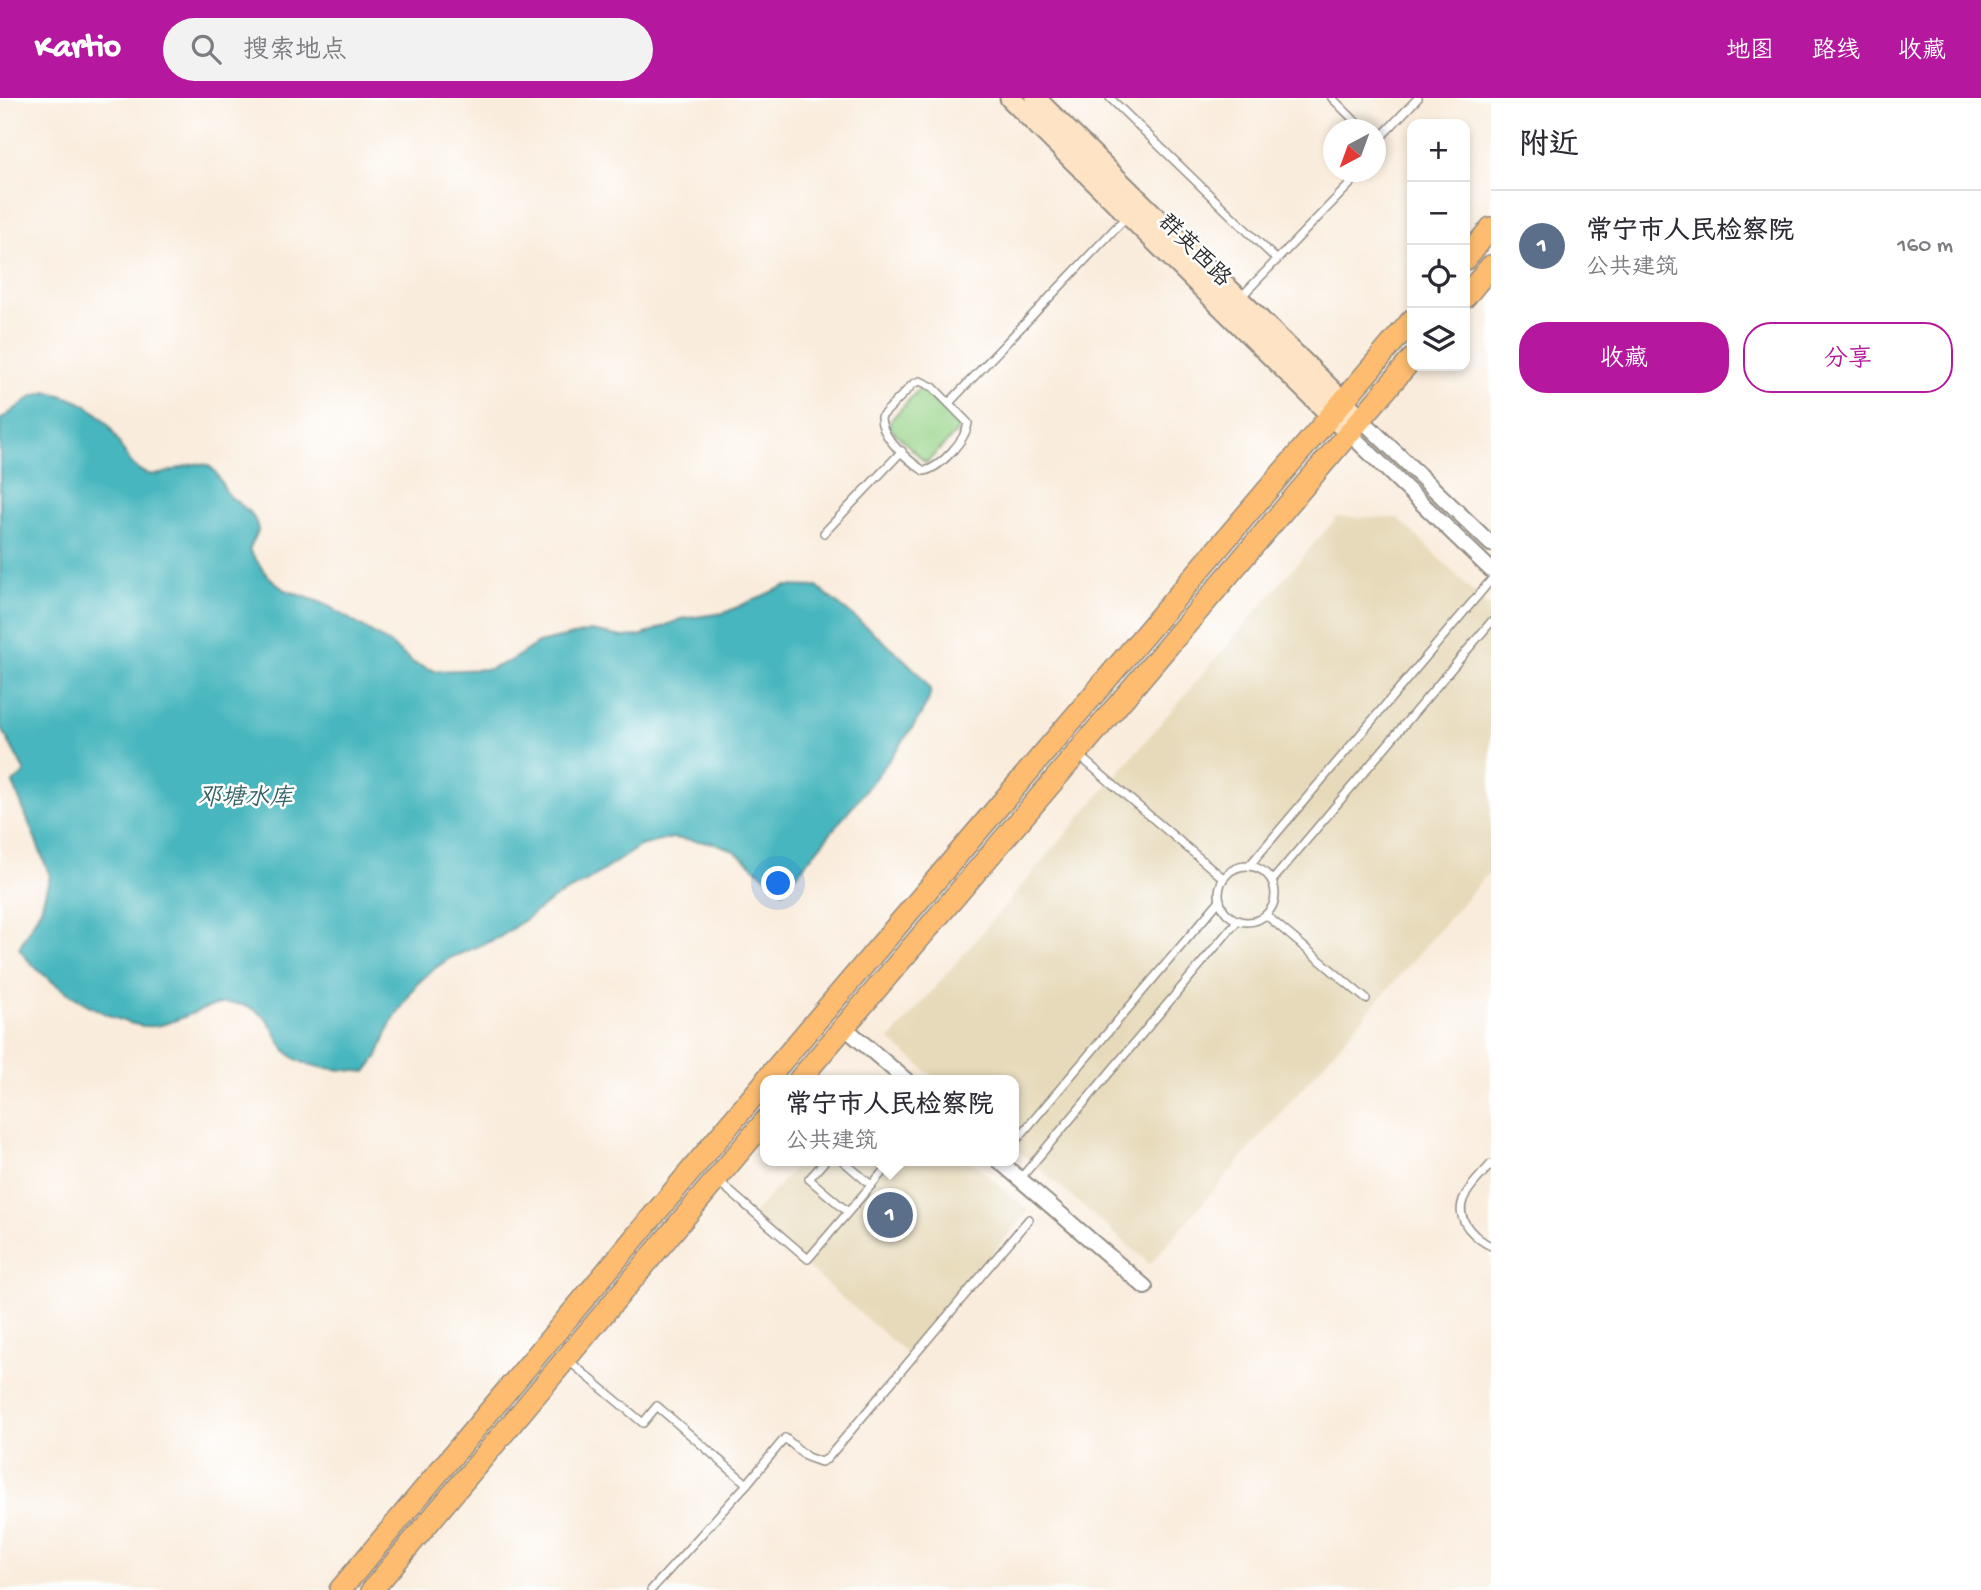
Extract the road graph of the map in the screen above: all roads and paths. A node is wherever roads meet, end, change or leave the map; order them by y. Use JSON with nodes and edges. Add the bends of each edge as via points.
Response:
{"nodes":[{"id":1,"x":1010,"y":98,"type":"edge"},
{"id":2,"x":1035,"y":98,"type":"edge"},
{"id":3,"x":1110,"y":98,"type":"edge"},
{"id":4,"x":1332,"y":98,"type":"edge"},
{"id":5,"x":1418,"y":98,"type":"edge"},
{"id":6,"x":1353,"y":119,"type":"edge"},
{"id":7,"x":1386,"y":131,"type":"edge"},
{"id":8,"x":1352,"y":182,"type":"edge"},
{"id":9,"x":1128,"y":216,"type":"junction"},
{"id":10,"x":1491,"y":228,"type":"edge"},
{"id":11,"x":1470,"y":253,"type":"edge"},
{"id":12,"x":1277,"y":260,"type":"junction"},
{"id":13,"x":1491,"y":266,"type":"edge"},
{"id":14,"x":1470,"y":291,"type":"edge"},
{"id":15,"x":1238,"y":300,"type":"junction"},
{"id":16,"x":1407,"y":326,"type":"edge"},
{"id":17,"x":1407,"y":365,"type":"edge"},
{"id":18,"x":948,"y":403,"type":"junction"},
{"id":19,"x":1337,"y":409,"type":"junction"},
{"id":20,"x":1355,"y":426,"type":"junction"},
{"id":21,"x":902,"y":451,"type":"junction"},
{"id":22,"x":824,"y":533,"type":"dead end"},
{"id":23,"x":1491,"y":544,"type":"edge"},
{"id":24,"x":1491,"y":570,"type":"edge"},
{"id":25,"x":1491,"y":580,"type":"edge"},
{"id":26,"x":1491,"y":622,"type":"edge"},
{"id":27,"x":1077,"y":753,"type":"junction"},
{"id":28,"x":1249,"y":866,"type":"junction"},
{"id":29,"x":1223,"y":878,"type":"junction"},
{"id":30,"x":1272,"y":881,"type":"junction"},
{"id":31,"x":1220,"y":900,"type":"junction"},
{"id":32,"x":1266,"y":915,"type":"junction"},
{"id":33,"x":1238,"y":920,"type":"junction"},
{"id":34,"x":1366,"y":999,"type":"dead end"},
{"id":35,"x":844,"y":1027,"type":"junction"},
{"id":36,"x":771,"y":1075,"type":"edge"},
{"id":37,"x":803,"y":1075,"type":"edge"},
{"id":38,"x":899,"y":1075,"type":"edge"},
{"id":39,"x":760,"y":1088,"type":"edge"},
{"id":40,"x":760,"y":1127,"type":"edge"},
{"id":41,"x":1019,"y":1137,"type":"edge"},
{"id":42,"x":1491,"y":1164,"type":"edge"},
{"id":43,"x":821,"y":1166,"type":"edge"},
{"id":44,"x":849,"y":1166,"type":"edge"},
{"id":45,"x":888,"y":1166,"type":"edge"},
{"id":46,"x":1005,"y":1166,"type":"edge"},
{"id":47,"x":1020,"y":1179,"type":"junction"},
{"id":48,"x":716,"y":1180,"type":"junction"},
{"id":49,"x":871,"y":1185,"type":"junction"},
{"id":50,"x":848,"y":1212,"type":"junction"},
{"id":51,"x":1029,"y":1219,"type":"dead end"},
{"id":52,"x":1491,"y":1246,"type":"edge"},
{"id":53,"x":1145,"y":1287,"type":"dead end"},
{"id":54,"x":566,"y":1358,"type":"junction"},
{"id":55,"x":747,"y":1484,"type":"junction"},
{"id":56,"x":340,"y":1590,"type":"edge"},
{"id":57,"x":372,"y":1590,"type":"edge"},
{"id":58,"x":651,"y":1590,"type":"edge"}],
"edges":[{"from":1,"to":9,"type":"main road","name":"群英西路"},
{"from":2,"to":15,"type":"main road","name":"群英西路"},
{"from":3,"to":12,"type":"lane"},
{"from":4,"to":6,"type":"lane"},
{"from":5,"to":7,"type":"lane"},
{"from":8,"to":12,"type":"lane"},
{"from":9,"to":18,"type":"lane"},
{"from":9,"to":19,"type":"main road","name":"群英西路"},
{"from":10,"to":11,"type":"main road"},
{"from":12,"to":15,"type":"lane"},
{"from":13,"to":14,"type":"main road"},
{"from":15,"to":19,"type":"main road","name":"群英西路"},
{"from":16,"to":19,"type":"main road"},
{"from":17,"to":20,"type":"main road"},
{"from":18,"to":21,"type":"lane","via":[[965,418],[967,429],[932,470],[924,471]]},
{"from":18,"to":21,"type":"lane","via":[[927,383],[913,384],[881,417],[883,432]]},
{"from":19,"to":20,"type":"main road"},
{"from":19,"to":36,"type":"main road"},
{"from":20,"to":23,"type":"street"},
{"from":20,"to":24,"type":"street"},
{"from":20,"to":27,"type":"main road"},
{"from":21,"to":22,"type":"lane"},
{"from":25,"to":28,"type":"lane"},
{"from":26,"to":30,"type":"lane"},
{"from":27,"to":29,"type":"lane"},
{"from":27,"to":35,"type":"main road"},
{"from":28,"to":29,"type":"lane","via":[[1235,868]]},
{"from":28,"to":30,"type":"lane"},
{"from":29,"to":31,"type":"lane"},
{"from":30,"to":32,"type":"lane","via":[[1274,902]]},
{"from":31,"to":33,"type":"lane"},
{"from":31,"to":41,"type":"lane"},
{"from":32,"to":33,"type":"lane","via":[[1253,921]]},
{"from":32,"to":34,"type":"lane"},
{"from":33,"to":47,"type":"lane"},
{"from":35,"to":37,"type":"main road"},
{"from":35,"to":38,"type":"street"},
{"from":39,"to":56,"type":"main road"},
{"from":40,"to":48,"type":"main road"},
{"from":42,"to":52,"type":"lane","via":[[1460,1201],[1460,1214],[1476,1237]]},
{"from":43,"to":50,"type":"lane","via":[[809,1179]]},
{"from":44,"to":49,"type":"lane"},
{"from":45,"to":49,"type":"lane"},
{"from":46,"to":47,"type":"street"},
{"from":47,"to":53,"type":"street"},
{"from":48,"to":50,"type":"lane","via":[[808,1259]]},
{"from":48,"to":54,"type":"main road"},
{"from":49,"to":50,"type":"lane"},
{"from":51,"to":55,"type":"lane","via":[[827,1459],[816,1462],[785,1438]]},
{"from":54,"to":55,"type":"lane","via":[[643,1423],[657,1406]]},
{"from":54,"to":57,"type":"main road"},
{"from":55,"to":58,"type":"lane"}]}
